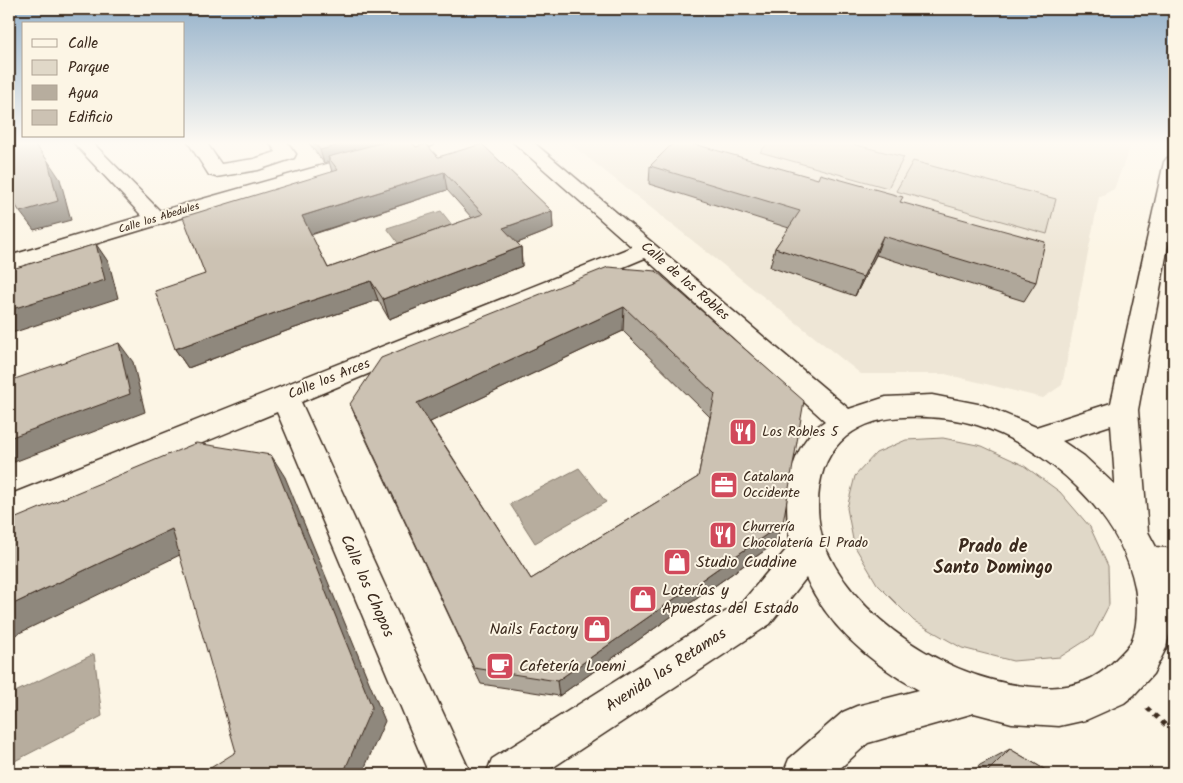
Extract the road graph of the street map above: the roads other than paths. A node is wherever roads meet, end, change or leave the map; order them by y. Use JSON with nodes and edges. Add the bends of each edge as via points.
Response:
{"nodes":[{"id":1,"x":117,"y":179,"type":"edge"},
{"id":2,"x":264,"y":179,"type":"edge"},
{"id":3,"x":294,"y":179,"type":"edge"},
{"id":4,"x":565,"y":179,"type":"edge"},
{"id":5,"x":1171,"y":179,"type":"edge"},
{"id":6,"x":267,"y":186,"type":"junction"},
{"id":7,"x":156,"y":219,"type":"junction"},
{"id":8,"x":648,"y":249,"type":"junction"},
{"id":9,"x":9,"y":263,"type":"edge"},
{"id":10,"x":285,"y":397,"type":"junction"},
{"id":11,"x":1124,"y":410,"type":"junction"},
{"id":12,"x":846,"y":422,"type":"junction"},
{"id":13,"x":1034,"y":439,"type":"junction"},
{"id":14,"x":9,"y":509,"type":"edge"},
{"id":15,"x":809,"y":548,"type":"junction"},
{"id":16,"x":1151,"y":553,"type":"edge"},
{"id":17,"x":972,"y":695,"type":"junction"},
{"id":18,"x":450,"y":774,"type":"edge"},
{"id":19,"x":507,"y":774,"type":"edge"},
{"id":20,"x":804,"y":774,"type":"edge"}],
"edges":[{"from":1,"to":7,"type":"street"},
{"from":2,"to":6,"type":"street"},
{"from":3,"to":6,"type":"street","name":"Calle los Abedules"},
{"from":4,"to":8,"type":"street","name":"Calle de los Robles"},
{"from":5,"to":11,"type":"street"},
{"from":6,"to":7,"type":"street","name":"Calle los Abedules"},
{"from":7,"to":9,"type":"street","name":"Calle los Abedules"},
{"from":8,"to":10,"type":"street","name":"Calle los Arces"},
{"from":8,"to":12,"type":"street","name":"Calle de los Robles"},
{"from":10,"to":14,"type":"street","name":"Calle los Arces"},
{"from":10,"to":18,"type":"street","name":"Calle los Chopos"},
{"from":11,"to":13,"type":"street"},
{"from":11,"to":16,"type":"street","via":[[1130,480]]},
{"from":12,"to":13,"type":"street","via":[[886,408],[932,406],[983,417]]},
{"from":12,"to":15,"type":"street","via":[[821,442],[806,471],[801,507]]},
{"from":13,"to":16,"type":"street","via":[[1072,465],[1105,496]]},
{"from":15,"to":17,"type":"street","via":[[832,591],[868,633],[916,669]]},
{"from":15,"to":19,"type":"street","name":"Avenida las Retamas","via":[[757,612]]},
{"from":16,"to":17,"type":"street","via":[[1156,607],[1148,650],[1120,684],[1096,698],[1068,705],[1014,705]]},
{"from":17,"to":20,"type":"street","via":[[857,726]]}]}
